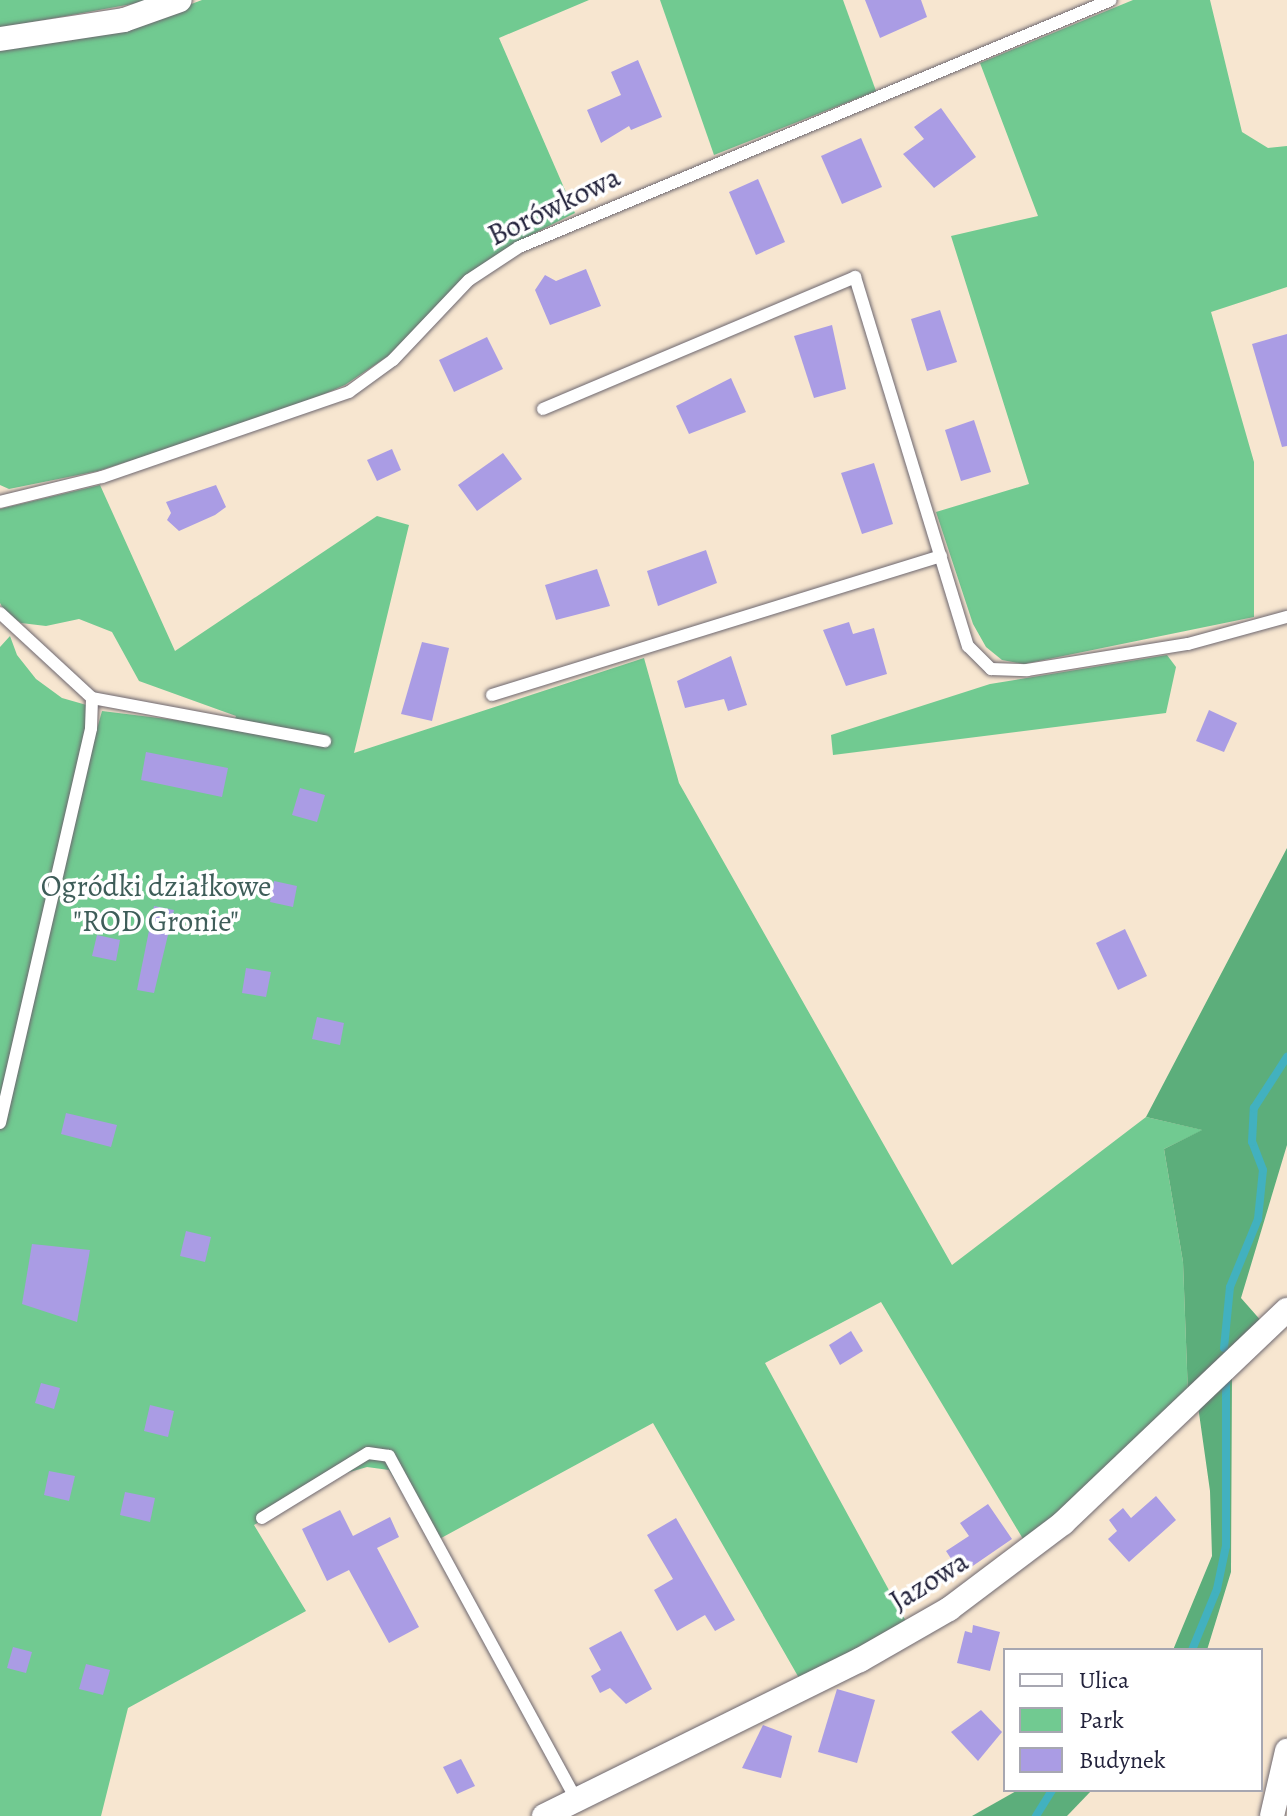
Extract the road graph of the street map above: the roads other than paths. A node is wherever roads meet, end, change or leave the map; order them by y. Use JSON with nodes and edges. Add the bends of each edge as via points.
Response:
{"nodes":[{"id":1,"x":180,"y":0,"type":"edge"},
{"id":2,"x":1111,"y":0,"type":"edge"},
{"id":3,"x":0,"y":39,"type":"edge"},
{"id":4,"x":543,"y":409,"type":"dead end"},
{"id":5,"x":0,"y":502,"type":"edge"},
{"id":6,"x":941,"y":556,"type":"junction"},
{"id":7,"x":0,"y":613,"type":"edge"},
{"id":8,"x":1287,"y":617,"type":"edge"},
{"id":9,"x":492,"y":695,"type":"dead end"},
{"id":10,"x":92,"y":698,"type":"junction"},
{"id":11,"x":325,"y":741,"type":"dead end"},
{"id":12,"x":0,"y":1123,"type":"edge"},
{"id":13,"x":1287,"y":1310,"type":"edge"},
{"id":14,"x":262,"y":1518,"type":"dead end"},
{"id":15,"x":1287,"y":1751,"type":"edge"},
{"id":16,"x":576,"y":1799,"type":"junction"},
{"id":17,"x":544,"y":1816,"type":"edge"},
{"id":18,"x":1272,"y":1816,"type":"edge"}],
"edges":[{"from":1,"to":3,"type":"street","via":[[111,23]]},
{"from":2,"to":5,"type":"lane","name":"Borówkowa","via":[[519,247],[469,280],[393,360],[349,392],[102,477]]},
{"from":4,"to":6,"type":"lane","via":[[855,277]]},
{"from":6,"to":8,"type":"lane","via":[[968,646],[991,669],[1027,670],[1188,644]]},
{"from":6,"to":9,"type":"lane"},
{"from":7,"to":10,"type":"lane"},
{"from":10,"to":11,"type":"lane"},
{"from":10,"to":12,"type":"lane","via":[[91,728]]},
{"from":13,"to":16,"type":"street","name":"Jazowa","via":[[1024,1557],[860,1660]]},
{"from":14,"to":16,"type":"lane","via":[[368,1453],[389,1456]]},
{"from":15,"to":18,"type":"street"},
{"from":16,"to":17,"type":"street","name":"Jazowa"}]}
